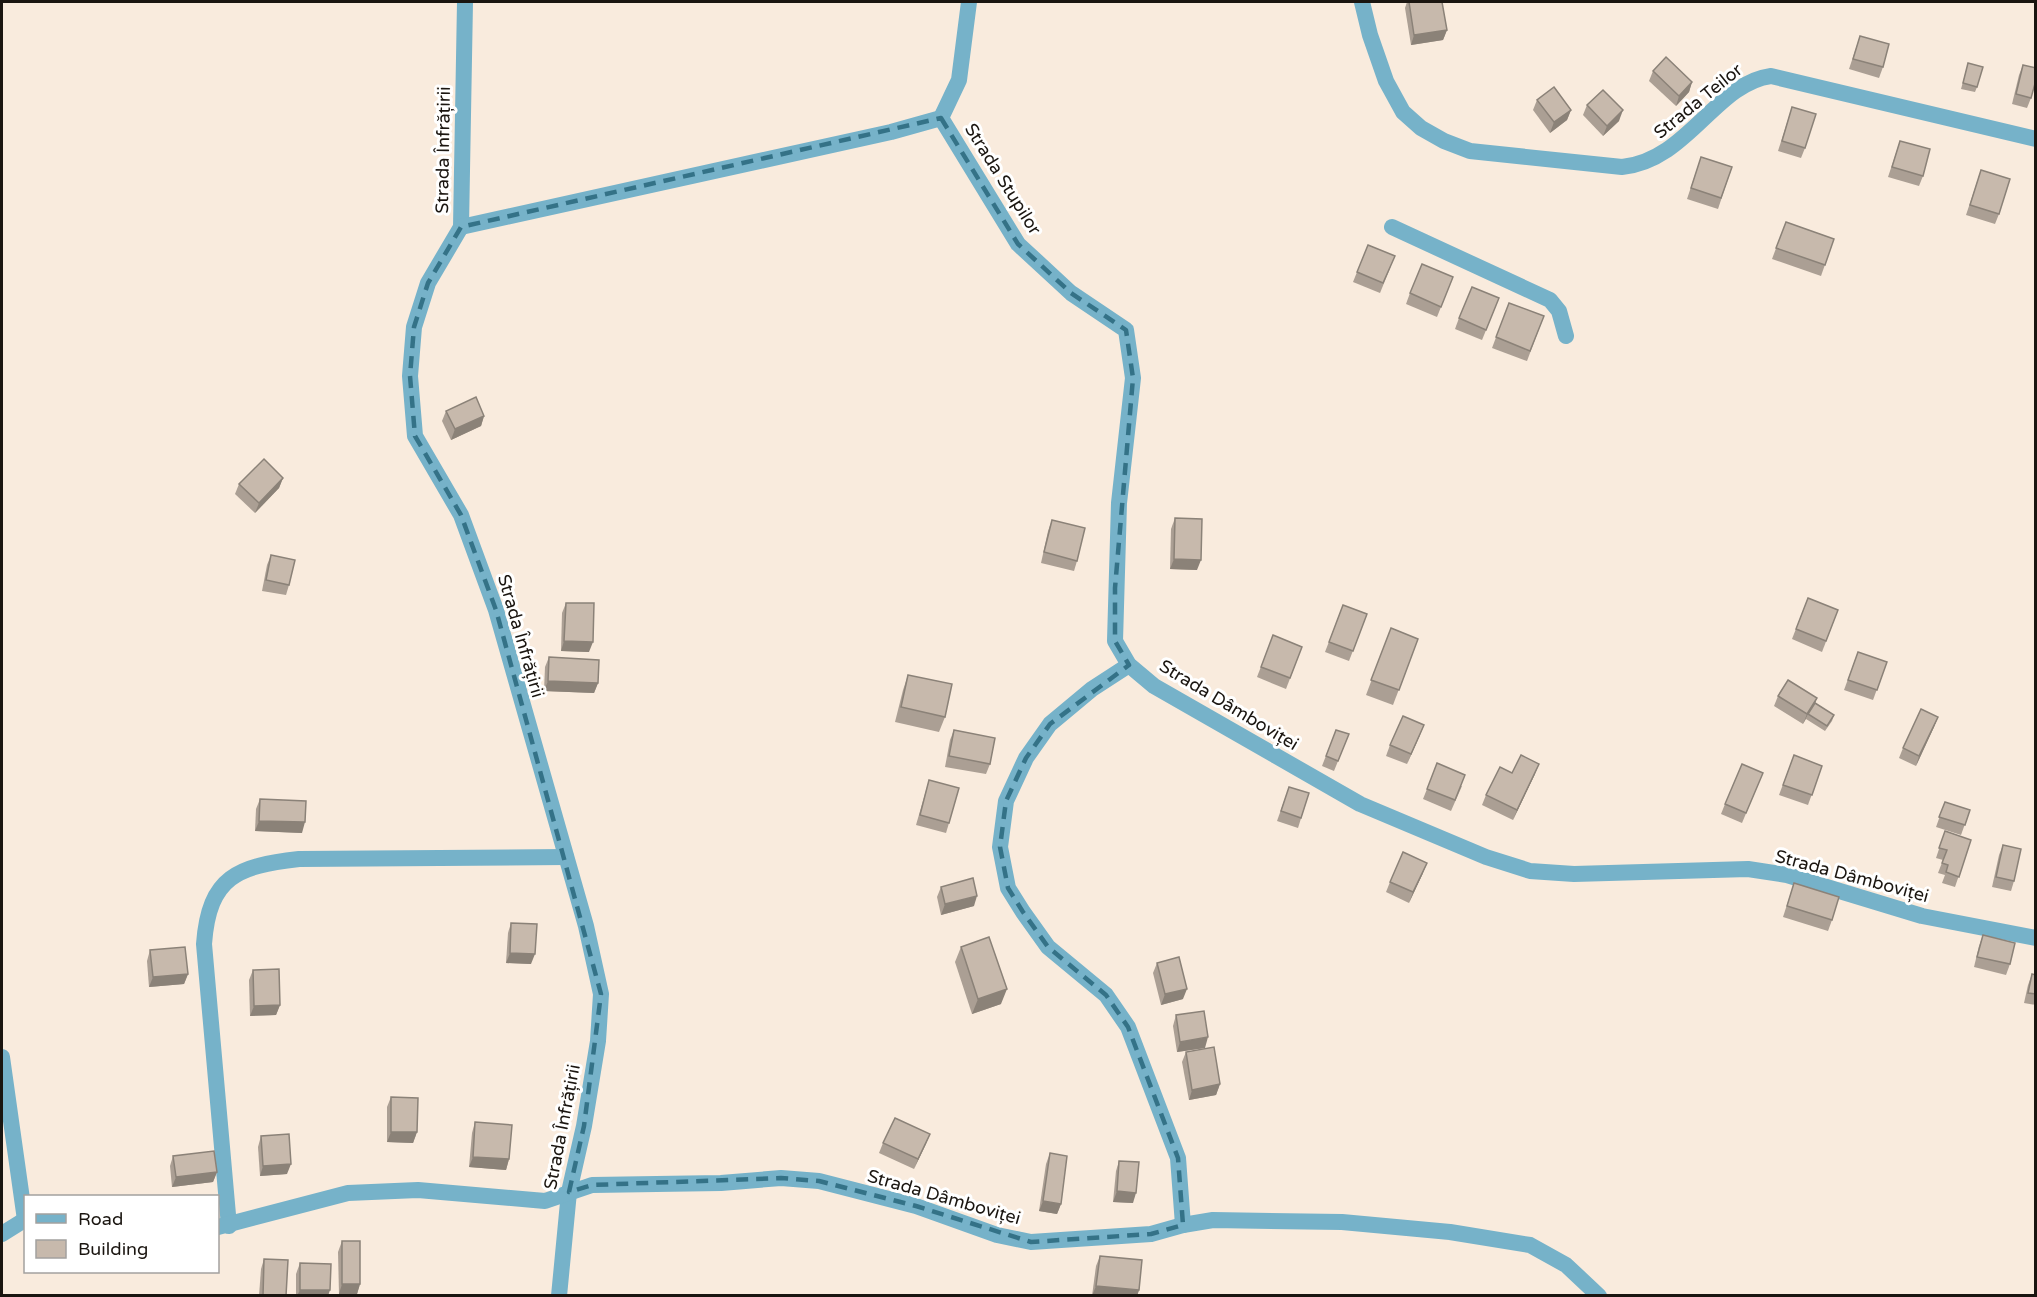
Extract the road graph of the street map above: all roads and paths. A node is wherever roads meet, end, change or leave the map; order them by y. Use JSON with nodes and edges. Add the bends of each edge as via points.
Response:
{"nodes":[{"id":1,"x":465,"y":2,"type":"edge"},
{"id":2,"x":969,"y":2,"type":"edge"},
{"id":3,"x":1362,"y":2,"type":"edge"},
{"id":4,"x":941,"y":118,"type":"junction"},
{"id":5,"x":2036,"y":139,"type":"edge"},
{"id":6,"x":461,"y":226,"type":"junction"},
{"id":7,"x":1392,"y":227,"type":"dead end"},
{"id":8,"x":1566,"y":336,"type":"dead end"},
{"id":9,"x":1129,"y":665,"type":"junction"},
{"id":10,"x":566,"y":857,"type":"junction"},
{"id":11,"x":2036,"y":938,"type":"edge"},
{"id":12,"x":2,"y":1057,"type":"edge"},
{"id":13,"x":569,"y":1192,"type":"junction"},
{"id":14,"x":24,"y":1213,"type":"edge"},
{"id":15,"x":24,"y":1221,"type":"edge"},
{"id":16,"x":1183,"y":1225,"type":"junction"},
{"id":17,"x":223,"y":1226,"type":"edge"},
{"id":18,"x":2,"y":1234,"type":"edge"},
{"id":19,"x":559,"y":1296,"type":"edge"},
{"id":20,"x":1599,"y":1296,"type":"edge"}],
"edges":[{"from":1,"to":6,"type":"street","name":"Strada Înfrățirii"},
{"from":2,"to":4,"type":"street","via":[[959,80]]},
{"from":3,"to":5,"type":"street","name":"Strada Teilor","via":[[1386,81],[1403,112],[1421,128],[1470,151],[1639,166],[1661,156],[1748,82],[1771,76]]},
{"from":4,"to":6,"type":"street","name":"Strada Stupilor"},
{"from":4,"to":9,"type":"street","name":"Strada Stupilor","via":[[1018,244],[1071,293],[1126,330],[1133,378],[1119,503],[1115,641]]},
{"from":6,"to":10,"type":"street","name":"Strada Înfrățirii","via":[[429,283],[414,327],[410,376],[415,436],[461,515],[496,610]]},
{"from":7,"to":8,"type":"street","via":[[1550,300],[1559,310]]},
{"from":9,"to":11,"type":"street","name":"Strada Dâmboviței","via":[[1154,686],[1360,804],[1486,857],[1530,871],[1574,874],[1748,869],[1787,875],[1922,916]]},
{"from":9,"to":16,"type":"street","via":[[1050,724],[1026,758],[1006,801],[1000,847],[1008,888],[1023,912],[1048,947],[1106,995],[1128,1027],[1178,1158]]},
{"from":10,"to":13,"type":"street","name":"Strada Înfrățirii","via":[[601,994],[598,1041]]},
{"from":10,"to":17,"type":"street","via":[[299,860],[268,863],[240,871],[226,880],[206,922],[204,944]]},
{"from":12,"to":14,"type":"street"},
{"from":13,"to":16,"type":"street","name":"Strada Dâmboviței","via":[[592,1185],[781,1178],[819,1181],[1031,1242],[1151,1234]]},
{"from":13,"to":17,"type":"street","name":"Strada Dâmboviței","via":[[545,1201],[418,1190],[348,1193]]},
{"from":13,"to":19,"type":"street","name":"Strada Înfrățirii"},
{"from":15,"to":18,"type":"street"},
{"from":16,"to":20,"type":"street","name":"Strada Dâmboviței","via":[[1214,1220],[1342,1222],[1450,1232],[1530,1245],[1566,1265]]}]}
